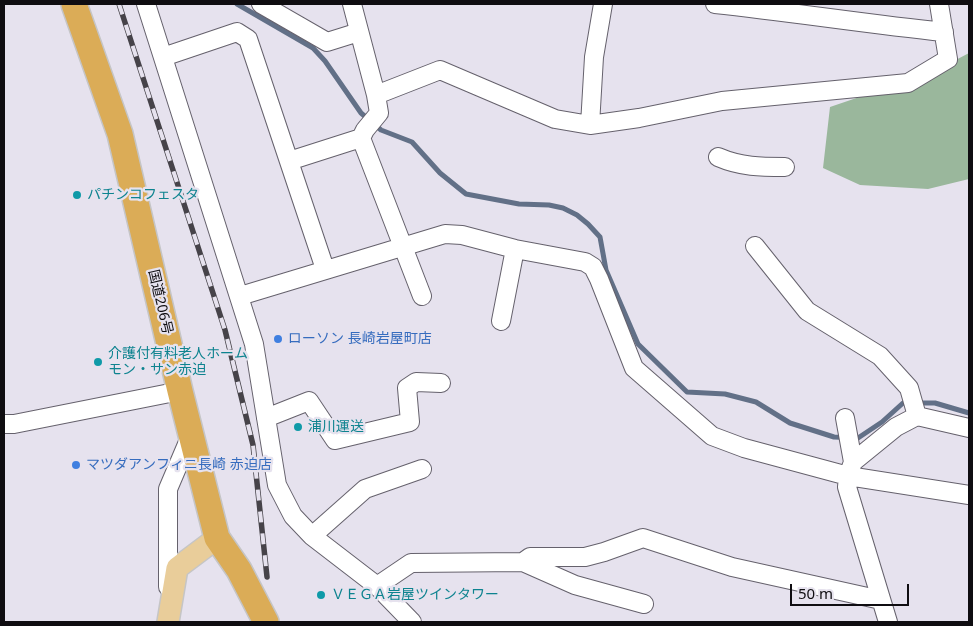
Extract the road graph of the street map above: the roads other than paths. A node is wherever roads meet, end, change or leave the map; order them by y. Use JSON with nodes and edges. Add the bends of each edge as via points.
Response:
{"nodes":[{"id":1,"x":74,"y":4,"type":"edge"},
{"id":2,"x":146,"y":4,"type":"edge"},
{"id":3,"x":261,"y":4,"type":"edge"},
{"id":4,"x":352,"y":4,"type":"edge"},
{"id":5,"x":603,"y":4,"type":"edge"},
{"id":6,"x":715,"y":4,"type":"edge"},
{"id":7,"x":939,"y":4,"type":"edge"},
{"id":8,"x":359,"y":32,"type":"junction"},
{"id":9,"x":944,"y":32,"type":"junction"},
{"id":10,"x":163,"y":57,"type":"junction"},
{"id":11,"x":376,"y":95,"type":"junction"},
{"id":12,"x":590,"y":125,"type":"junction"},
{"id":13,"x":367,"y":128,"type":"junction"},
{"id":14,"x":718,"y":157,"type":"dead end"},
{"id":15,"x":289,"y":161,"type":"junction"},
{"id":16,"x":786,"y":167,"type":"dead end"},
{"id":17,"x":403,"y":246,"type":"junction"},
{"id":18,"x":755,"y":246,"type":"dead end"},
{"id":19,"x":515,"y":249,"type":"junction"},
{"id":20,"x":325,"y":269,"type":"junction"},
{"id":21,"x":240,"y":296,"type":"junction"},
{"id":22,"x":422,"y":296,"type":"dead end"},
{"id":23,"x":501,"y":321,"type":"dead end"},
{"id":24,"x":441,"y":383,"type":"dead end"},
{"id":25,"x":180,"y":391,"type":"junction"},
{"id":26,"x":917,"y":416,"type":"junction"},
{"id":27,"x":266,"y":418,"type":"junction"},
{"id":28,"x":844,"y":418,"type":"dead end"},
{"id":29,"x":4,"y":424,"type":"edge"},
{"id":30,"x":969,"y":428,"type":"edge"},
{"id":31,"x":191,"y":435,"type":"junction"},
{"id":32,"x":422,"y":469,"type":"dead end"},
{"id":33,"x":851,"y":469,"type":"junction"},
{"id":34,"x":969,"y":495,"type":"edge"},
{"id":35,"x":312,"y":536,"type":"junction"},
{"id":36,"x":217,"y":538,"type":"junction"},
{"id":37,"x":523,"y":562,"type":"junction"},
{"id":38,"x":242,"y":577,"type":"junction"},
{"id":39,"x":377,"y":586,"type":"junction"},
{"id":40,"x":881,"y":600,"type":"junction"},
{"id":41,"x":644,"y":604,"type":"dead end"},
{"id":42,"x":168,"y":622,"type":"edge"},
{"id":43,"x":266,"y":622,"type":"edge"},
{"id":44,"x":270,"y":622,"type":"edge"},
{"id":45,"x":412,"y":622,"type":"edge"},
{"id":46,"x":888,"y":622,"type":"edge"}],
"edges":[{"from":1,"to":25,"type":"highway","name":"国道206号","via":[[120,134]]},
{"from":2,"to":10,"type":"street"},
{"from":3,"to":8,"type":"street","via":[[327,42]]},
{"from":4,"to":8,"type":"street"},
{"from":5,"to":12,"type":"street","via":[[594,57]]},
{"from":6,"to":9,"type":"street"},
{"from":7,"to":9,"type":"street"},
{"from":8,"to":11,"type":"street"},
{"from":9,"to":12,"type":"street","via":[[948,59],[908,82],[722,101]]},
{"from":10,"to":15,"type":"street","via":[[237,32],[248,39]]},
{"from":10,"to":21,"type":"street"},
{"from":11,"to":12,"type":"street","via":[[440,70],[555,119]]},
{"from":11,"to":13,"type":"street","via":[[379,114]]},
{"from":13,"to":15,"type":"street"},
{"from":13,"to":17,"type":"street"},
{"from":14,"to":16,"type":"street","via":[[735,164]]},
{"from":15,"to":20,"type":"street"},
{"from":17,"to":19,"type":"street","via":[[445,234],[462,234]]},
{"from":17,"to":20,"type":"street"},
{"from":17,"to":22,"type":"street"},
{"from":18,"to":26,"type":"street","via":[[808,311],[880,356],[909,388]]},
{"from":19,"to":23,"type":"street"},
{"from":19,"to":33,"type":"street","via":[[585,262],[593,267],[634,368],[712,436],[744,448]]},
{"from":20,"to":21,"type":"street"},
{"from":21,"to":27,"type":"street","via":[[254,344]]},
{"from":24,"to":27,"type":"street","via":[[416,382],[407,388],[410,422],[335,440],[309,401]]},
{"from":25,"to":29,"type":"street"},
{"from":25,"to":31,"type":"highway","name":"国道206号"},
{"from":26,"to":30,"type":"street"},
{"from":26,"to":33,"type":"street","via":[[896,427]]},
{"from":27,"to":35,"type":"street","via":[[277,485],[293,516]]},
{"from":28,"to":33,"type":"street"},
{"from":31,"to":36,"type":"highway","name":"国道206号"},
{"from":31,"to":42,"type":"street","via":[[168,489]]},
{"from":32,"to":35,"type":"street","via":[[365,489]]},
{"from":33,"to":34,"type":"street"},
{"from":33,"to":40,"type":"street","via":[[847,487]]},
{"from":35,"to":39,"type":"street"},
{"from":36,"to":38,"type":"highway","name":"国道206号"},
{"from":36,"to":42,"type":"main road","via":[[177,568]]},
{"from":37,"to":39,"type":"street","via":[[411,564]]},
{"from":37,"to":40,"type":"street","via":[[530,558],[585,557],[643,538],[732,567]]},
{"from":37,"to":41,"type":"street","via":[[575,585]]},
{"from":38,"to":43,"type":"highway","name":"国道206号"},
{"from":38,"to":44,"type":"street"},
{"from":39,"to":45,"type":"street"},
{"from":40,"to":46,"type":"street"}]}
